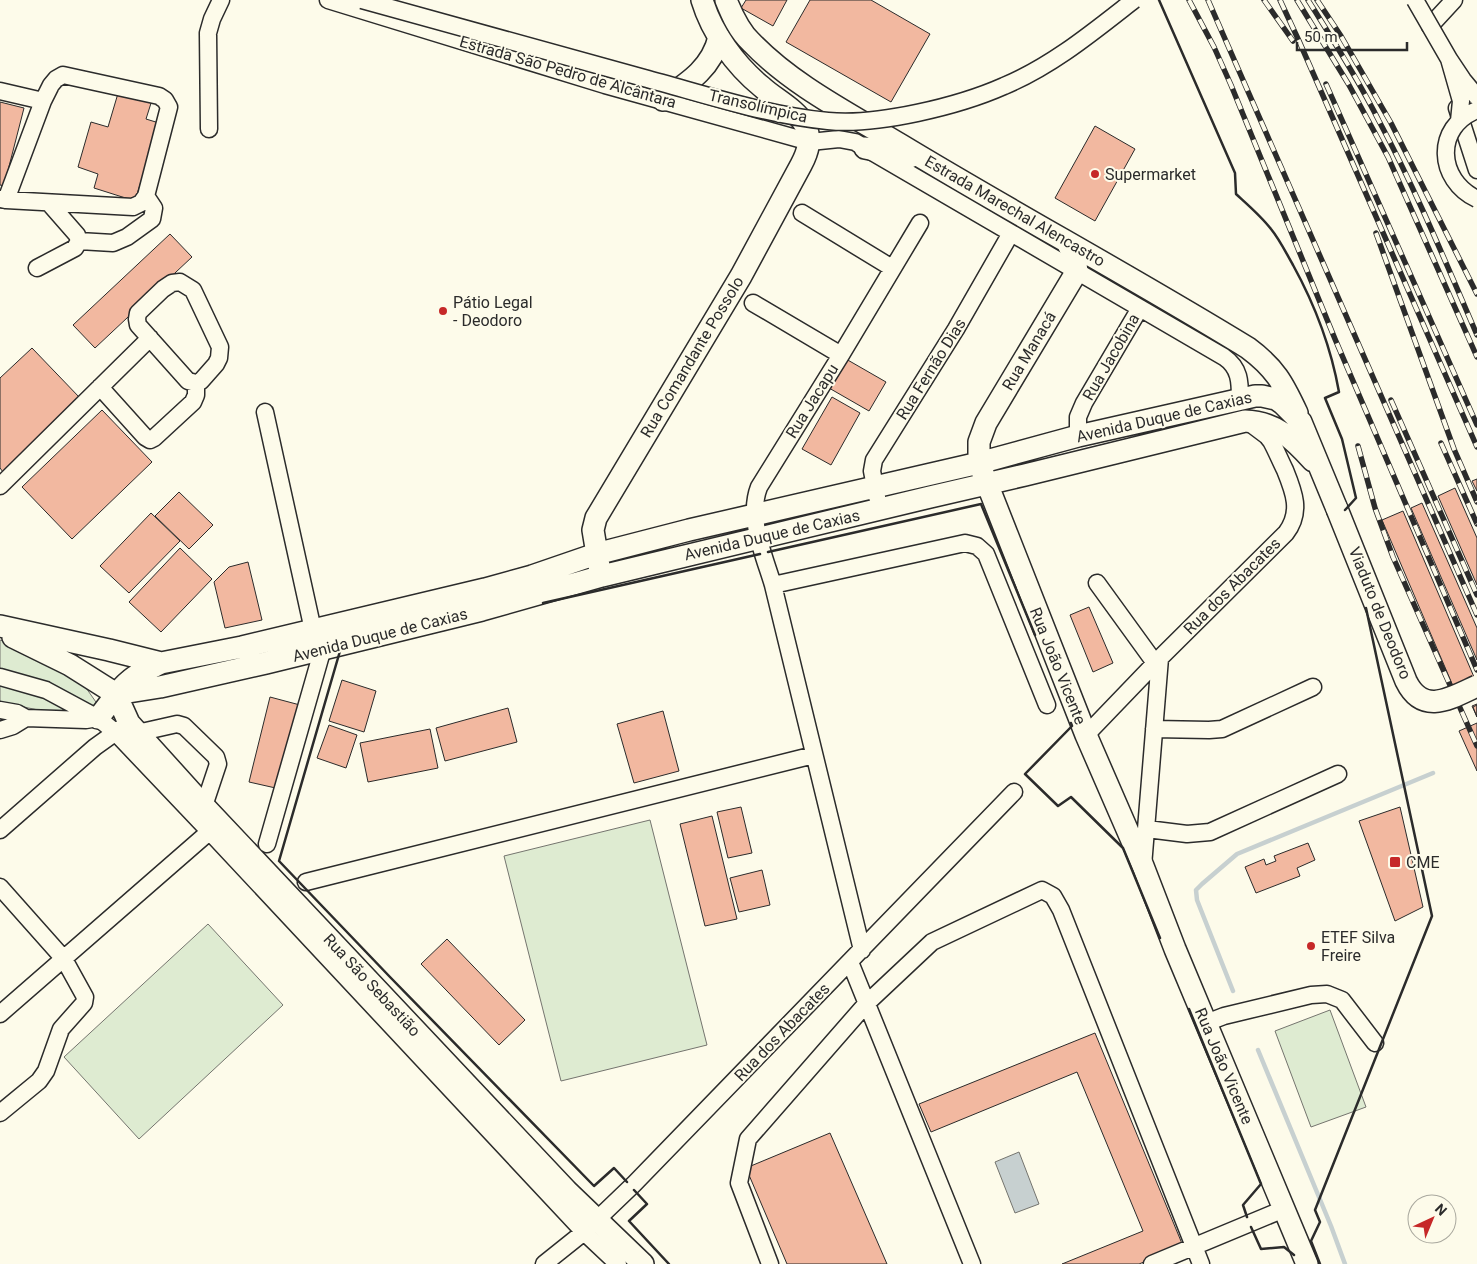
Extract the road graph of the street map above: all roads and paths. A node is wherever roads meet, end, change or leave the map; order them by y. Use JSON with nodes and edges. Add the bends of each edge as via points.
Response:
{"nodes":[{"id":1,"x":222,"y":0,"type":"edge"},
{"id":2,"x":328,"y":0,"type":"edge"},
{"id":3,"x":362,"y":0,"type":"edge"},
{"id":4,"x":702,"y":0,"type":"edge"},
{"id":5,"x":726,"y":0,"type":"edge"},
{"id":6,"x":1134,"y":0,"type":"edge"},
{"id":7,"x":1414,"y":0,"type":"edge"},
{"id":8,"x":1454,"y":0,"type":"edge"},
{"id":9,"x":1430,"y":26,"type":"junction"},
{"id":10,"x":719,"y":37,"type":"junction"},
{"id":11,"x":1449,"y":59,"type":"junction"},
{"id":12,"x":0,"y":91,"type":"edge"},
{"id":13,"x":1477,"y":97,"type":"edge"},
{"id":14,"x":663,"y":100,"type":"junction"},
{"id":15,"x":43,"y":101,"type":"junction"},
{"id":16,"x":1477,"y":110,"type":"edge"},
{"id":17,"x":1459,"y":121,"type":"junction"},
{"id":18,"x":209,"y":129,"type":"dead end"},
{"id":19,"x":810,"y":142,"type":"junction"},
{"id":20,"x":865,"y":148,"type":"junction"},
{"id":21,"x":925,"y":159,"type":"junction"},
{"id":22,"x":1477,"y":170,"type":"edge"},
{"id":23,"x":146,"y":196,"type":"junction"},
{"id":24,"x":1477,"y":199,"type":"edge"},
{"id":25,"x":3,"y":200,"type":"edge"},
{"id":26,"x":49,"y":203,"type":"junction"},
{"id":27,"x":802,"y":213,"type":"dead end"},
{"id":28,"x":920,"y":223,"type":"dead end"},
{"id":29,"x":1011,"y":233,"type":"junction"},
{"id":30,"x":79,"y":241,"type":"junction"},
{"id":31,"x":1067,"y":242,"type":"junction"},
{"id":32,"x":37,"y":268,"type":"dead end"},
{"id":33,"x":892,"y":268,"type":"junction"},
{"id":34,"x":1077,"y":271,"type":"junction"},
{"id":35,"x":753,"y":303,"type":"dead end"},
{"id":36,"x":1140,"y":308,"type":"junction"},
{"id":37,"x":150,"y":338,"type":"junction"},
{"id":38,"x":842,"y":355,"type":"junction"},
{"id":39,"x":196,"y":383,"type":"junction"},
{"id":40,"x":100,"y":387,"type":"junction"},
{"id":41,"x":1240,"y":399,"type":"junction"},
{"id":42,"x":265,"y":412,"type":"dead end"},
{"id":43,"x":1245,"y":421,"type":"junction"},
{"id":44,"x":1301,"y":422,"type":"junction"},
{"id":45,"x":1078,"y":436,"type":"junction"},
{"id":46,"x":979,"y":463,"type":"junction"},
{"id":47,"x":1321,"y":469,"type":"junction"},
{"id":48,"x":986,"y":484,"type":"junction"},
{"id":49,"x":0,"y":486,"type":"edge"},
{"id":50,"x":874,"y":487,"type":"junction"},
{"id":51,"x":880,"y":510,"type":"junction"},
{"id":52,"x":754,"y":516,"type":"junction"},
{"id":53,"x":760,"y":539,"type":"junction"},
{"id":54,"x":596,"y":554,"type":"junction"},
{"id":55,"x":602,"y":576,"type":"junction"},
{"id":56,"x":1097,"y":584,"type":"dead end"},
{"id":57,"x":773,"y":585,"type":"junction"},
{"id":58,"x":0,"y":628,"type":"edge"},
{"id":59,"x":318,"y":639,"type":"junction"},
{"id":60,"x":1158,"y":660,"type":"junction"},
{"id":61,"x":161,"y":663,"type":"junction"},
{"id":62,"x":0,"y":677,"type":"edge"},
{"id":63,"x":1477,"y":686,"type":"edge"},
{"id":64,"x":1312,"y":687,"type":"dead end"},
{"id":65,"x":116,"y":694,"type":"junction"},
{"id":66,"x":1047,"y":705,"type":"dead end"},
{"id":67,"x":0,"y":710,"type":"edge"},
{"id":68,"x":26,"y":718,"type":"junction"},
{"id":69,"x":98,"y":718,"type":"junction"},
{"id":70,"x":1154,"y":729,"type":"junction"},
{"id":71,"x":0,"y":730,"type":"edge"},
{"id":72,"x":127,"y":730,"type":"junction"},
{"id":73,"x":1086,"y":735,"type":"junction"},
{"id":74,"x":814,"y":755,"type":"junction"},
{"id":75,"x":1338,"y":774,"type":"dead end"},
{"id":76,"x":1014,"y":792,"type":"dead end"},
{"id":77,"x":204,"y":806,"type":"junction"},
{"id":78,"x":215,"y":827,"type":"junction"},
{"id":79,"x":1147,"y":829,"type":"junction"},
{"id":80,"x":0,"y":830,"type":"edge"},
{"id":81,"x":267,"y":844,"type":"dead end"},
{"id":82,"x":1143,"y":866,"type":"junction"},
{"id":83,"x":306,"y":882,"type":"dead end"},
{"id":84,"x":0,"y":887,"type":"edge"},
{"id":85,"x":862,"y":950,"type":"junction"},
{"id":86,"x":64,"y":959,"type":"junction"},
{"id":87,"x":850,"y":962,"type":"junction"},
{"id":88,"x":866,"y":1004,"type":"junction"},
{"id":89,"x":0,"y":1014,"type":"edge"},
{"id":90,"x":1206,"y":1023,"type":"junction"},
{"id":91,"x":1375,"y":1043,"type":"dead end"},
{"id":92,"x":0,"y":1113,"type":"edge"},
{"id":93,"x":1284,"y":1209,"type":"junction"},
{"id":94,"x":590,"y":1226,"type":"junction"},
{"id":95,"x":1193,"y":1247,"type":"junction"},
{"id":96,"x":544,"y":1264,"type":"edge"},
{"id":97,"x":618,"y":1264,"type":"edge"},
{"id":98,"x":643,"y":1264,"type":"edge"},
{"id":99,"x":770,"y":1264,"type":"edge"},
{"id":100,"x":972,"y":1264,"type":"edge"},
{"id":101,"x":1152,"y":1264,"type":"edge"},
{"id":102,"x":1200,"y":1264,"type":"edge"},
{"id":103,"x":1307,"y":1264,"type":"edge"}],
"edges":[{"from":1,"to":18,"type":"street","via":[[208,33]]},
{"from":2,"to":14,"type":"street","name":"Estrada São Pedro de Alcântara"},
{"from":3,"to":6,"type":"street","name":"Transolímpica","bridge":true,"via":[[750,107],[828,121],[886,118],[946,106],[1003,87],[1040,70]]},
{"from":4,"to":10,"type":"main road"},
{"from":5,"to":21,"type":"main road","name":"Estrada Marechal Alencastro","via":[[743,34],[777,65],[815,93]]},
{"from":7,"to":9,"type":"street"},
{"from":7,"to":11,"type":"street","bridge":true},
{"from":8,"to":9,"type":"street"},
{"from":9,"to":22,"type":"street"},
{"from":10,"to":14,"type":"main road","via":[[716,50],[704,68]]},
{"from":10,"to":19,"type":"main road","via":[[752,79],[802,121]]},
{"from":11,"to":13,"type":"street","bridge":true},
{"from":11,"to":17,"type":"street","bridge":true,"via":[[1462,101]]},
{"from":12,"to":15,"type":"street"},
{"from":14,"to":19,"type":"street","name":"Estrada São Pedro de Alcântara"},
{"from":15,"to":23,"type":"street","via":[[51,84],[63,75],[165,100],[170,107]]},
{"from":15,"to":25,"type":"street"},
{"from":16,"to":17,"type":"street","bridge":true},
{"from":17,"to":24,"type":"street","bridge":true,"via":[[1446,147],[1448,169],[1459,187]]},
{"from":19,"to":20,"type":"street","name":"Estrada Marechal Alencastro","via":[[839,139]]},
{"from":19,"to":54,"type":"main road","name":"Rua Comandante Possolo","via":[[802,165],[741,276],[599,512],[593,530]]},
{"from":20,"to":21,"type":"main road"},
{"from":20,"to":29,"type":"street","name":"Estrada Marechal Alencastro"},
{"from":21,"to":31,"type":"main road","name":"Estrada Marechal Alencastro"},
{"from":23,"to":26,"type":"street","via":[[133,207]]},
{"from":23,"to":30,"type":"street","via":[[154,208],[152,218],[127,237],[113,242]]},
{"from":25,"to":26,"type":"street"},
{"from":26,"to":30,"type":"street"},
{"from":27,"to":33,"type":"street"},
{"from":28,"to":33,"type":"street","name":"Rua Jacapu"},
{"from":29,"to":34,"type":"street","name":"Estrada Marechal Alencastro"},
{"from":29,"to":50,"type":"street","name":"Rua Fernão Dias","via":[[956,329],[874,460]]},
{"from":30,"to":32,"type":"street","via":[[75,248]]},
{"from":31,"to":34,"type":"main road"},
{"from":31,"to":44,"type":"main road","name":"Estrada Marechal Alencastro","via":[[1253,352],[1277,374]]},
{"from":33,"to":38,"type":"street","name":"Rua Jacapu"},
{"from":34,"to":36,"type":"street","name":"Estrada Marechal Alencastro"},
{"from":34,"to":46,"type":"main road","name":"Rua Manacá","via":[[986,423],[979,442]]},
{"from":35,"to":38,"type":"street"},
{"from":36,"to":41,"type":"street","name":"Estrada Marechal Alencastro","via":[[1231,362],[1238,373]]},
{"from":36,"to":45,"type":"street","name":"Rua Jacobina","via":[[1084,403],[1078,417]]},
{"from":37,"to":39,"type":"street","via":[[188,381]]},
{"from":37,"to":39,"type":"street","via":[[138,325],[138,313],[172,283],[180,282],[193,290],[220,347],[216,364]]},
{"from":37,"to":40,"type":"street"},
{"from":38,"to":52,"type":"street","name":"Rua Jacapu","via":[[759,487],[754,500]]},
{"from":39,"to":40,"type":"street","via":[[192,402],[150,440]]},
{"from":40,"to":49,"type":"street"},
{"from":41,"to":44,"type":"main road","name":"Avenida Duque de Caxias","via":[[1262,396],[1276,399]]},
{"from":41,"to":45,"type":"main road","name":"Avenida Duque de Caxias"},
{"from":42,"to":59,"type":"street"},
{"from":43,"to":47,"type":"main road","name":"Avenida Duque de Caxias","via":[[1276,428]]},
{"from":43,"to":48,"type":"main road","name":"Avenida Duque de Caxias"},
{"from":43,"to":60,"type":"street","name":"Rua dos Abacates","via":[[1267,436],[1276,450],[1294,492],[1295,517],[1286,533]]},
{"from":44,"to":47,"type":"main road","name":"Avenida Duque de Caxias"},
{"from":45,"to":46,"type":"main road","name":"Avenida Duque de Caxias"},
{"from":46,"to":48,"type":"main road","name":"Rua João Vicente"},
{"from":46,"to":50,"type":"main road","name":"Avenida Duque de Caxias"},
{"from":47,"to":63,"type":"main road","name":"Viaduto de Deodoro","bridge":true,"via":[[1406,681],[1413,691],[1425,700],[1437,702]]},
{"from":48,"to":51,"type":"main road","name":"Avenida Duque de Caxias"},
{"from":48,"to":73,"type":"main road","name":"Rua João Vicente"},
{"from":50,"to":51,"type":"street","name":"Rua Fernão Dias"},
{"from":50,"to":52,"type":"main road","name":"Avenida Duque de Caxias"},
{"from":51,"to":53,"type":"main road","name":"Avenida Duque de Caxias"},
{"from":52,"to":53,"type":"street","name":"Rua Jacapu"},
{"from":52,"to":54,"type":"main road","name":"Avenida Duque de Caxias"},
{"from":53,"to":55,"type":"main road","name":"Avenida Duque de Caxias"},
{"from":53,"to":57,"type":"street","name":"Rua Jacapu"},
{"from":54,"to":55,"type":"main road","name":"Rua Comandante Possolo"},
{"from":54,"to":59,"type":"main road","name":"Avenida Duque de Caxias"},
{"from":55,"to":59,"type":"main road","name":"Avenida Duque de Caxias","via":[[482,610]]},
{"from":56,"to":60,"type":"street"},
{"from":57,"to":66,"type":"street","via":[[965,543],[977,546],[986,554]]},
{"from":57,"to":74,"type":"street","name":"Rua Jacapu"},
{"from":58,"to":61,"type":"main road","name":"Avenida Duque de Caxias"},
{"from":58,"to":65,"type":"main road","name":"Avenida Duque de Caxias"},
{"from":59,"to":61,"type":"main road","name":"Avenida Duque de Caxias"},
{"from":59,"to":65,"type":"main road","name":"Avenida Duque de Caxias","via":[[266,663]]},
{"from":59,"to":81,"type":"street"},
{"from":60,"to":70,"type":"street","name":"Rua João Vicente"},
{"from":60,"to":73,"type":"street","name":"Rua dos Abacates"},
{"from":61,"to":65,"type":"main road","via":[[138,674]]},
{"from":62,"to":69,"type":"street","name":"Rua São Sebastião","via":[[46,690]]},
{"from":64,"to":70,"type":"street","via":[[1222,729]]},
{"from":65,"to":69,"type":"main road"},
{"from":65,"to":72,"type":"main road","name":"Rua São Sebastião"},
{"from":67,"to":68,"type":"street"},
{"from":68,"to":69,"type":"street"},
{"from":68,"to":71,"type":"street"},
{"from":69,"to":72,"type":"street","name":"Rua São Sebastião"},
{"from":70,"to":79,"type":"street","name":"Rua João Vicente"},
{"from":72,"to":77,"type":"main road","name":"Rua São Sebastião"},
{"from":72,"to":77,"type":"street","via":[[184,726],[216,757],[218,764]]},
{"from":72,"to":78,"type":"street","name":"Rua São Sebastião"},
{"from":72,"to":80,"type":"street","via":[[95,747]]},
{"from":73,"to":82,"type":"main road","name":"Rua João Vicente"},
{"from":74,"to":83,"type":"street"},
{"from":74,"to":85,"type":"street","name":"Rua Jacapu"},
{"from":75,"to":79,"type":"street","via":[[1210,832],[1187,834]]},
{"from":76,"to":85,"type":"street","name":"Rua dos Abacates"},
{"from":77,"to":78,"type":"main road","name":"Rua São Sebastião"},
{"from":78,"to":86,"type":"street"},
{"from":78,"to":94,"type":"main road","name":"Rua São Sebastião"},
{"from":79,"to":82,"type":"street","name":"Rua João Vicente"},
{"from":82,"to":90,"type":"main road","name":"Rua João Vicente"},
{"from":84,"to":86,"type":"street"},
{"from":85,"to":87,"type":"street","name":"Rua dos Abacates"},
{"from":86,"to":89,"type":"street"},
{"from":86,"to":92,"type":"street","via":[[84,992],[84,1003],[60,1029],[46,1071]]},
{"from":87,"to":88,"type":"street"},
{"from":87,"to":94,"type":"street","name":"Rua dos Abacates"},
{"from":88,"to":95,"type":"street","via":[[932,942],[1042,890],[1053,896]]},
{"from":88,"to":99,"type":"street","via":[[748,1139],[740,1183]]},
{"from":88,"to":100,"type":"street"},
{"from":90,"to":91,"type":"street","via":[[1311,995],[1327,994],[1342,1000]]},
{"from":90,"to":93,"type":"main road","name":"Rua João Vicente"},
{"from":93,"to":95,"type":"street"},
{"from":93,"to":103,"type":"main road","name":"Rua João Vicente"},
{"from":94,"to":96,"type":"street","name":"Rua dos Abacates"},
{"from":94,"to":97,"type":"street","name":"Rua São Sebastião"},
{"from":94,"to":98,"type":"main road","name":"Rua São Sebastião"},
{"from":95,"to":101,"type":"street"},
{"from":95,"to":102,"type":"street"}]}
